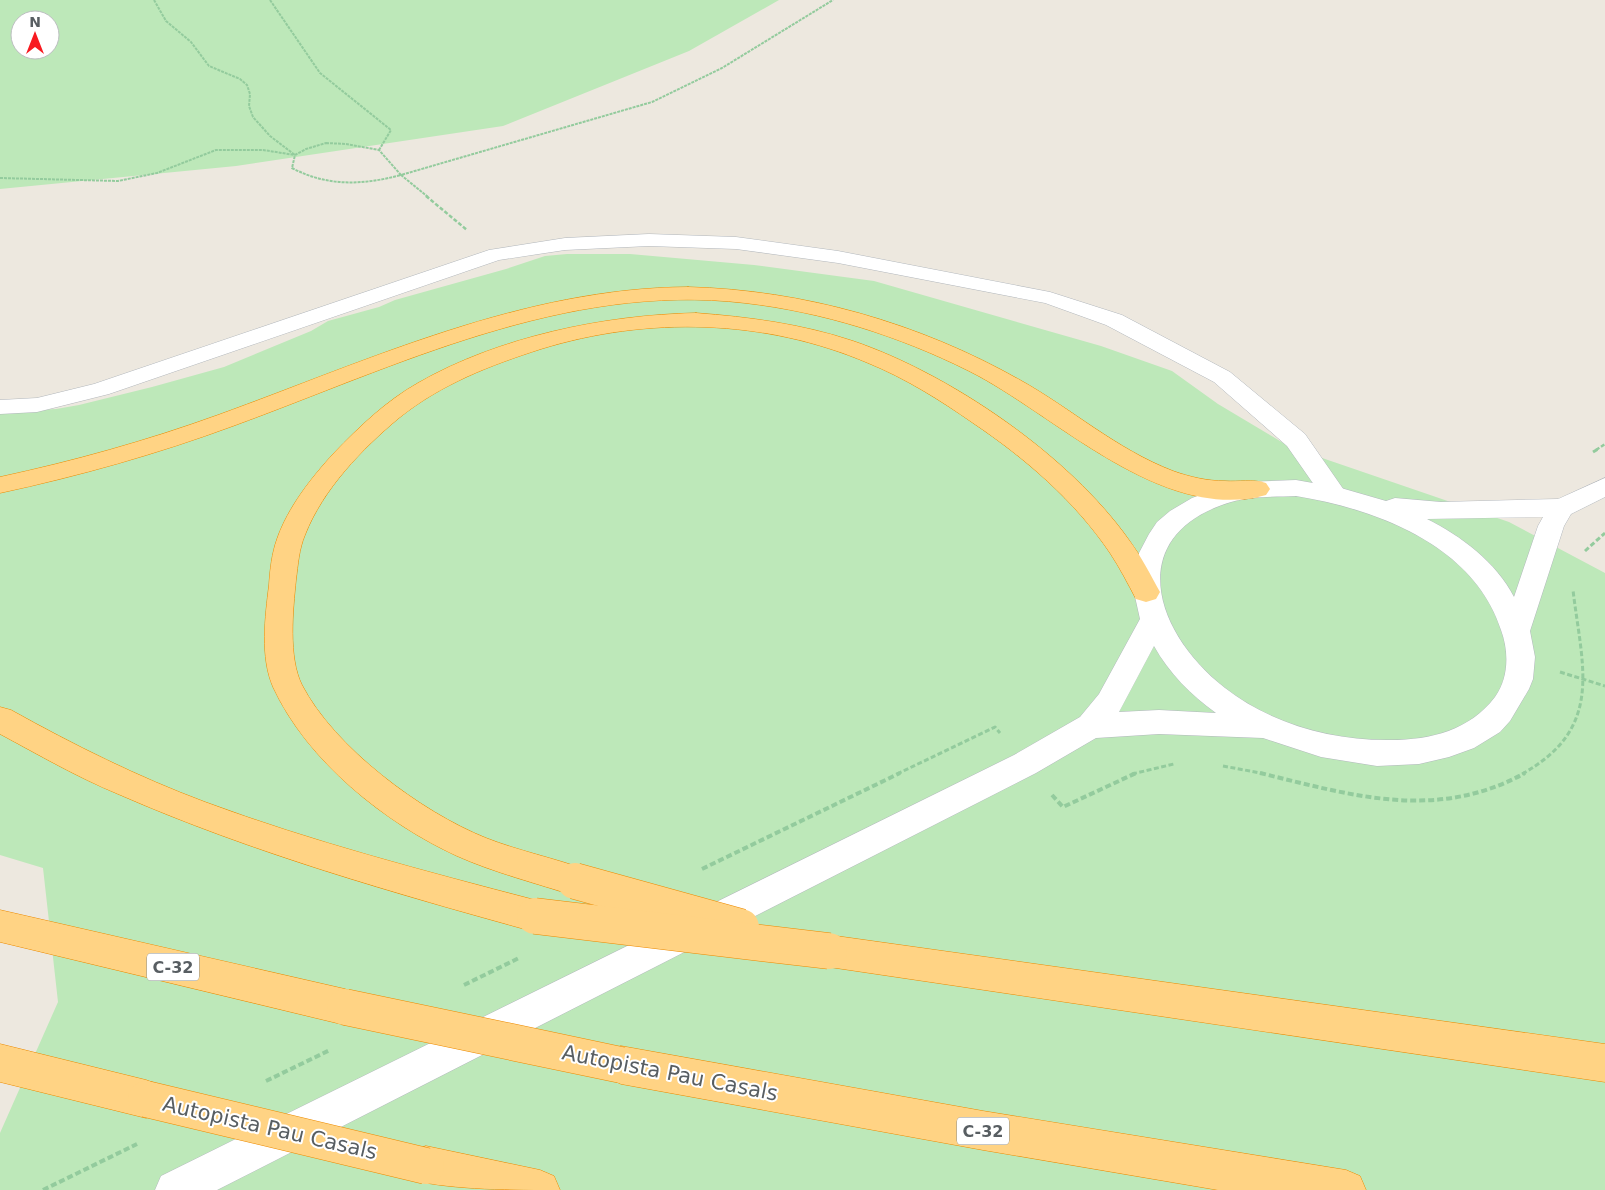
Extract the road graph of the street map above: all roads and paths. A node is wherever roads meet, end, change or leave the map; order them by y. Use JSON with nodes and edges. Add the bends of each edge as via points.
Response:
{"nodes":[{"id":1,"x":154,"y":0,"type":"edge"},
{"id":2,"x":270,"y":0,"type":"edge"},
{"id":3,"x":833,"y":0,"type":"edge"},
{"id":4,"x":379,"y":150,"type":"junction"},
{"id":5,"x":296,"y":155,"type":"junction"},
{"id":6,"x":401,"y":175,"type":"junction"},
{"id":7,"x":0,"y":178,"type":"edge"},
{"id":8,"x":496,"y":254,"type":"junction"},
{"id":9,"x":0,"y":407,"type":"edge"},
{"id":10,"x":0,"y":485,"type":"edge"},
{"id":11,"x":1605,"y":486,"type":"edge"},
{"id":12,"x":1257,"y":489,"type":"junction"},
{"id":13,"x":1333,"y":493,"type":"junction"},
{"id":14,"x":1377,"y":506,"type":"junction"},
{"id":15,"x":1562,"y":508,"type":"junction"},
{"id":16,"x":1146,"y":592,"type":"junction"},
{"id":17,"x":1154,"y":621,"type":"junction"},
{"id":18,"x":1517,"y":630,"type":"junction"},
{"id":19,"x":0,"y":719,"type":"edge"},
{"id":20,"x":1091,"y":726,"type":"junction"},
{"id":21,"x":1270,"y":728,"type":"junction"},
{"id":22,"x":0,"y":926,"type":"edge"},
{"id":23,"x":829,"y":951,"type":"junction"},
{"id":24,"x":0,"y":1062,"type":"edge"},
{"id":25,"x":1605,"y":1063,"type":"edge"},
{"id":26,"x":176,"y":1190,"type":"edge"},
{"id":27,"x":540,"y":1190,"type":"edge"},
{"id":28,"x":1346,"y":1190,"type":"edge"}],
"edges":[{"from":1,"to":5,"type":"path","via":[[166,21],[191,42],[209,66],[247,85],[253,118],[270,136]]},
{"from":2,"to":4,"type":"path","via":[[320,73],[391,130]]},
{"from":3,"to":6,"type":"path","via":[[743,58],[683,90],[652,102]]},
{"from":4,"to":5,"type":"path","via":[[331,142],[308,146]]},
{"from":4,"to":6,"type":"path"},
{"from":5,"to":6,"type":"path","via":[[292,168],[307,178],[335,184],[380,182]]},
{"from":5,"to":7,"type":"path","via":[[263,150],[216,150],[157,172],[118,180]]},
{"from":6,"to":8,"type":"path"},
{"from":8,"to":9,"type":"street","via":[[101,389],[37,405]]},
{"from":8,"to":13,"type":"street","via":[[565,244],[640,240],[736,243],[847,259],[1050,298],[1114,320],[1222,377],[1296,440]]},
{"from":10,"to":12,"type":"highway","via":[[60,473],[144,449],[407,353],[520,317],[654,294],[704,294],[791,304],[888,327],[1008,382],[1109,449],[1146,468],[1207,489]]},
{"from":11,"to":15,"type":"street"},
{"from":12,"to":13,"type":"street","via":[[1296,488]]},
{"from":12,"to":16,"type":"street","via":[[1218,497],[1183,514],[1162,533],[1148,561]]},
{"from":13,"to":14,"type":"street"},
{"from":14,"to":15,"type":"street","via":[[1441,511]]},
{"from":14,"to":18,"type":"street","via":[[1445,540],[1474,565],[1497,590]]},
{"from":15,"to":18,"type":"street","via":[[1551,526]]},
{"from":16,"to":17,"type":"street"},
{"from":16,"to":23,"type":"highway","bridge":true,"via":[[1122,550],[1081,500],[1044,464],[974,411],[863,352],[780,329],[680,320],[628,323],[533,343],[444,378],[406,402],[340,460],[313,495],[290,537],[281,597],[279,636],[285,683],[320,737],[385,797],[469,846],[575,881]]},
{"from":17,"to":20,"type":"street","via":[[1110,702]]},
{"from":17,"to":21,"type":"street","via":[[1176,658],[1196,681],[1228,705]]},
{"from":18,"to":21,"type":"street","via":[[1522,659],[1518,686],[1499,716],[1470,737],[1424,751],[1385,754],[1332,749]]},
{"from":19,"to":23,"type":"highway","bridge":true,"via":[[91,768],[231,827],[326,858],[535,916]]},
{"from":20,"to":21,"type":"street","via":[[1159,722]]},
{"from":20,"to":26,"type":"street","via":[[1025,764]]},
{"from":22,"to":28,"type":"highway","name":"Autopista Pau Casals","number":"C-32","bridge":true,"via":[[345,1007],[621,1065],[918,1120]]},
{"from":23,"to":25,"type":"highway"},
{"from":24,"to":27,"type":"highway","name":"Autopista Pau Casals","bridge":true,"via":[[426,1166]]}]}
